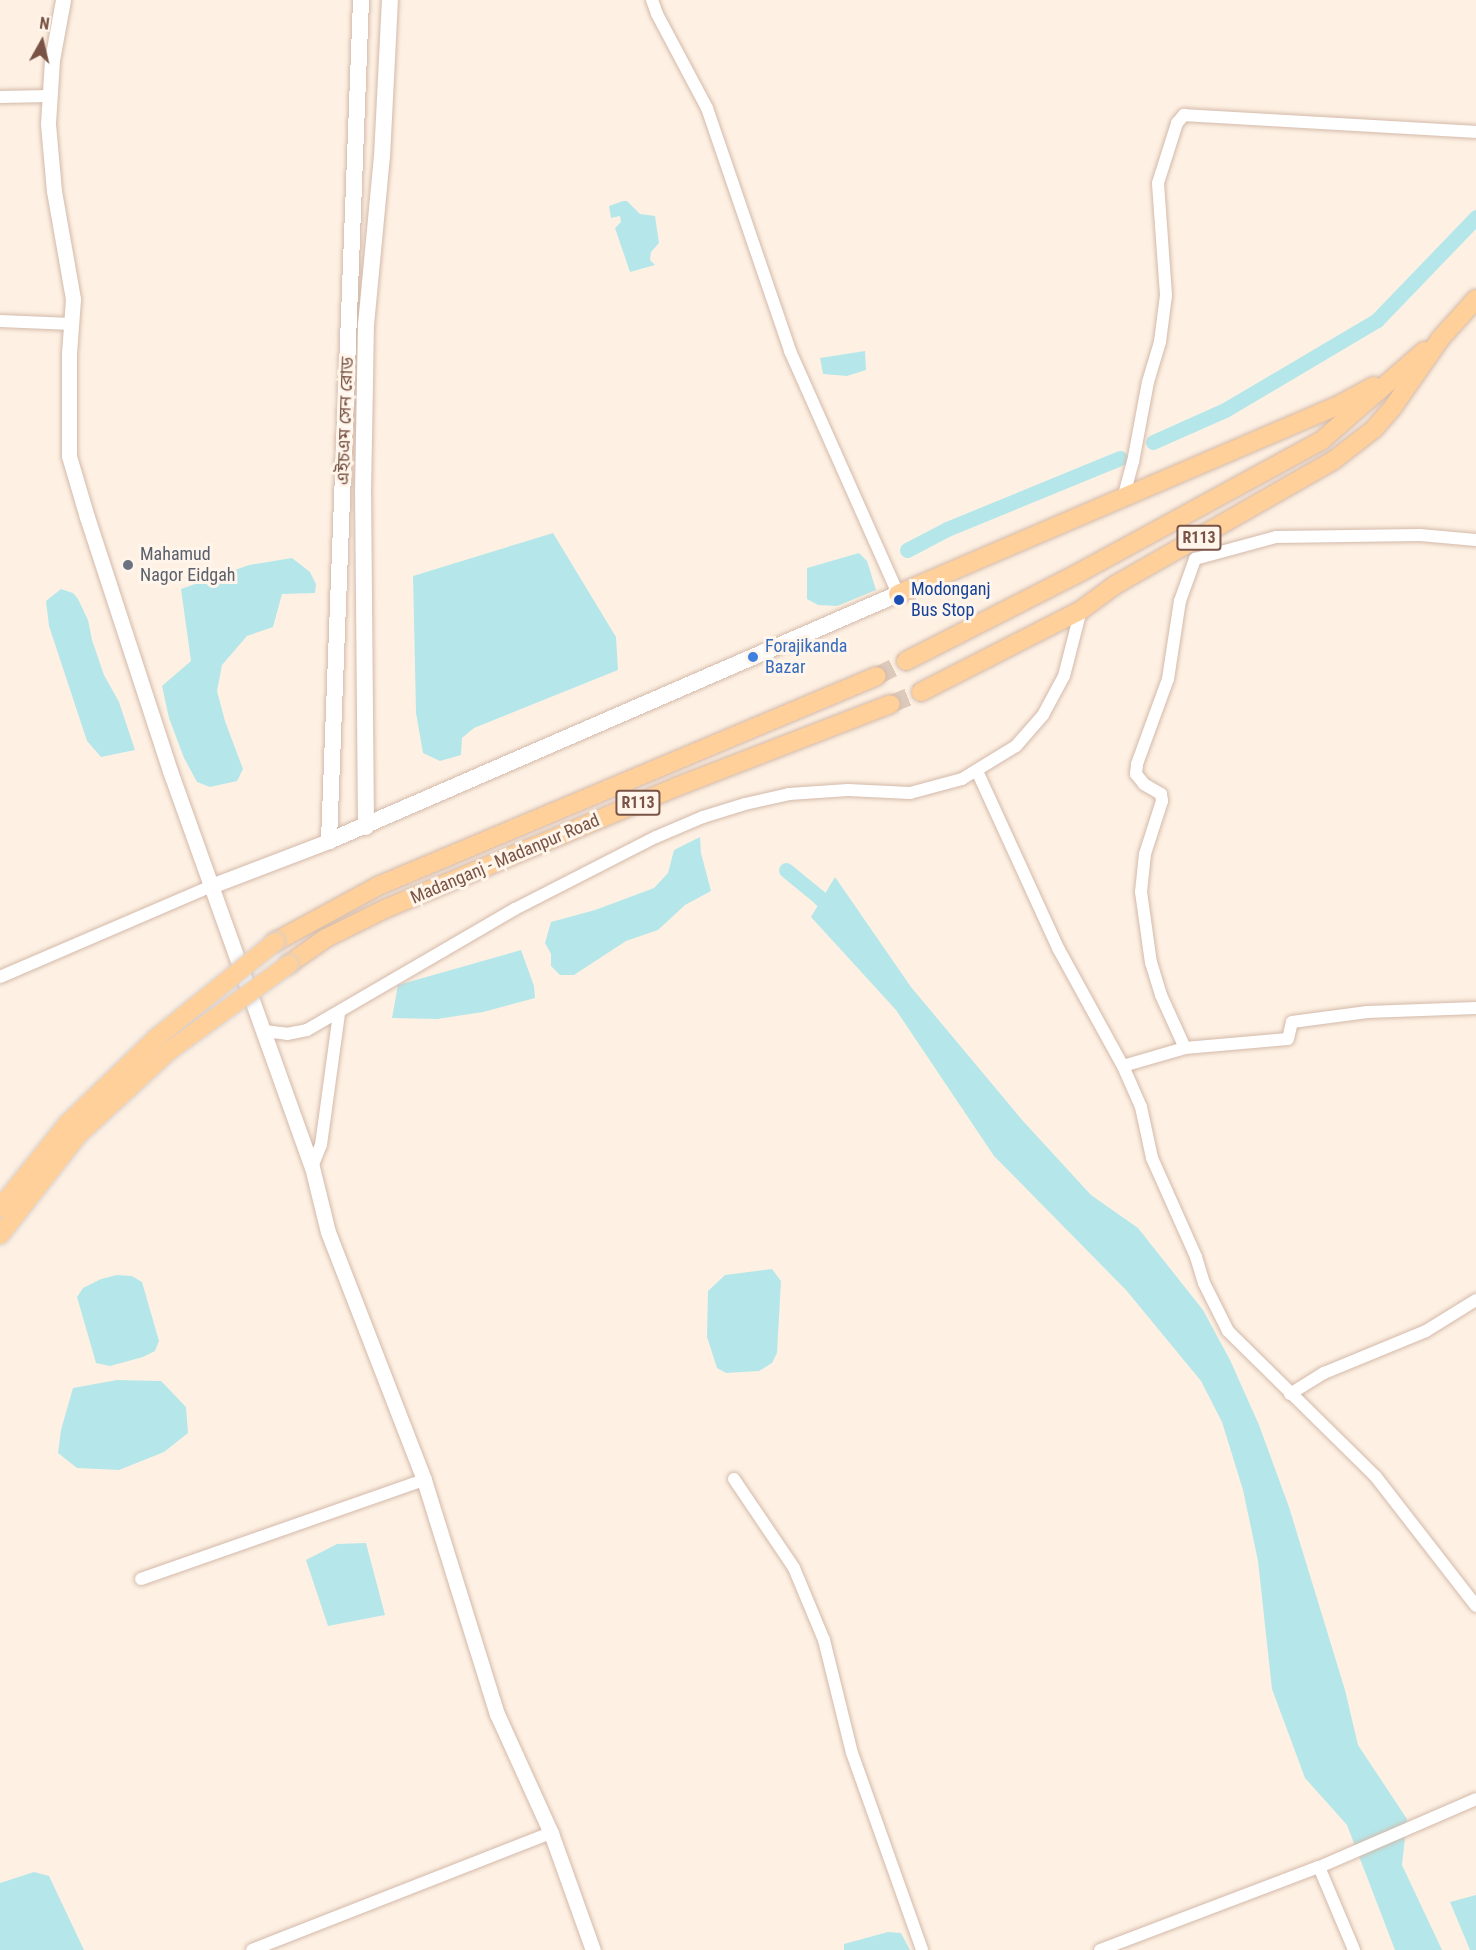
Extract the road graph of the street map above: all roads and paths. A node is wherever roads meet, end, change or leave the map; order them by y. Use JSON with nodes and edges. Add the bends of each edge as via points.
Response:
{"nodes":[{"id":1,"x":63,"y":0,"type":"edge"},
{"id":2,"x":361,"y":0,"type":"edge"},
{"id":3,"x":390,"y":0,"type":"edge"},
{"id":4,"x":652,"y":0,"type":"edge"},
{"id":5,"x":49,"y":96,"type":"junction"},
{"id":6,"x":0,"y":97,"type":"edge"},
{"id":7,"x":1476,"y":132,"type":"edge"},
{"id":8,"x":1476,"y":299,"type":"edge"},
{"id":9,"x":0,"y":321,"type":"edge"},
{"id":10,"x":72,"y":324,"type":"junction"},
{"id":11,"x":1440,"y":339,"type":"junction"},
{"id":12,"x":1395,"y":375,"type":"junction"},
{"id":13,"x":1124,"y":495,"type":"junction"},
{"id":14,"x":1476,"y":540,"type":"edge"},
{"id":15,"x":897,"y":594,"type":"junction"},
{"id":16,"x":1081,"y":610,"type":"junction"},
{"id":17,"x":906,"y":661,"type":"tunnel mouth"},
{"id":18,"x":877,"y":676,"type":"tunnel mouth"},
{"id":19,"x":921,"y":692,"type":"tunnel mouth"},
{"id":20,"x":891,"y":704,"type":"tunnel mouth"},
{"id":21,"x":977,"y":771,"type":"junction"},
{"id":22,"x":366,"y":827,"type":"junction"},
{"id":23,"x":329,"y":841,"type":"junction"},
{"id":24,"x":211,"y":886,"type":"junction"},
{"id":25,"x":0,"y":977,"type":"edge"},
{"id":26,"x":1476,"y":1008,"type":"edge"},
{"id":27,"x":339,"y":1013,"type":"junction"},
{"id":28,"x":264,"y":1031,"type":"junction"},
{"id":29,"x":1185,"y":1048,"type":"junction"},
{"id":30,"x":1123,"y":1066,"type":"junction"},
{"id":31,"x":312,"y":1167,"type":"junction"},
{"id":32,"x":0,"y":1208,"type":"edge"},
{"id":33,"x":0,"y":1235,"type":"edge"},
{"id":34,"x":1476,"y":1300,"type":"edge"},
{"id":35,"x":1290,"y":1394,"type":"junction"},
{"id":36,"x":734,"y":1479,"type":"dead end"},
{"id":37,"x":424,"y":1480,"type":"junction"},
{"id":38,"x":141,"y":1578,"type":"dead end"},
{"id":39,"x":1476,"y":1606,"type":"edge"},
{"id":40,"x":1471,"y":1801,"type":"edge"},
{"id":41,"x":551,"y":1833,"type":"junction"},
{"id":42,"x":1319,"y":1867,"type":"junction"},
{"id":43,"x":252,"y":1950,"type":"edge"},
{"id":44,"x":593,"y":1950,"type":"edge"},
{"id":45,"x":922,"y":1950,"type":"edge"},
{"id":46,"x":1100,"y":1950,"type":"edge"},
{"id":47,"x":1354,"y":1950,"type":"edge"}],
"edges":[{"from":1,"to":5,"type":"street"},
{"from":2,"to":23,"type":"main road","name":"এইচএম সেন রোড"},
{"from":3,"to":22,"type":"main road","name":"এইচএম সেন রোড","via":[[382,157],[366,325]]},
{"from":4,"to":15,"type":"street","via":[[707,108],[790,351]]},
{"from":5,"to":6,"type":"street"},
{"from":5,"to":10,"type":"street","via":[[54,191],[74,299]]},
{"from":7,"to":13,"type":"street","via":[[1184,114],[1177,123],[1158,183],[1166,295],[1160,342]]},
{"from":8,"to":11,"type":"main road","number":"R113"},
{"from":9,"to":10,"type":"street"},
{"from":10,"to":24,"type":"street","via":[[69,456]]},
{"from":11,"to":12,"type":"main road","number":"R113"},
{"from":11,"to":16,"type":"main road","number":"R113","via":[[1374,429],[1334,460],[1115,585]]},
{"from":12,"to":13,"type":"main road","via":[[1335,407]]},
{"from":12,"to":17,"type":"main road","number":"R113","via":[[1321,441]]},
{"from":13,"to":15,"type":"main road"},
{"from":14,"to":29,"type":"street","via":[[1420,535],[1276,537],[1195,559],[1180,602],[1168,679],[1136,774],[1161,794],[1145,854],[1141,892],[1151,963]]},
{"from":15,"to":22,"type":"main road"},
{"from":16,"to":19,"type":"main road","number":"R113"},
{"from":16,"to":21,"type":"street","via":[[1064,676],[1044,715],[1016,746]]},
{"from":18,"to":32,"type":"main road","name":"Madanganj - Madanpur Road","number":"R113","bridge":true,"via":[[378,886],[275,942],[156,1038],[67,1124]]},
{"from":20,"to":33,"type":"main road","name":"Madanganj - Madanpur Road","number":"R113","bridge":true,"via":[[676,787],[387,908],[326,938],[169,1051],[79,1134]]},
{"from":21,"to":27,"type":"street","via":[[910,793],[848,790],[789,794],[703,817],[515,909]]},
{"from":21,"to":30,"type":"street","via":[[1058,948]]},
{"from":22,"to":23,"type":"main road"},
{"from":23,"to":24,"type":"street"},
{"from":24,"to":25,"type":"street"},
{"from":24,"to":28,"type":"street"},
{"from":26,"to":29,"type":"street","via":[[1367,1012],[1292,1022],[1288,1039]]},
{"from":27,"to":28,"type":"street","via":[[307,1030],[287,1034]]},
{"from":27,"to":31,"type":"street","via":[[321,1145]]},
{"from":28,"to":31,"type":"street"},
{"from":29,"to":30,"type":"street"},
{"from":30,"to":35,"type":"street","via":[[1140,1107],[1152,1158],[1228,1331]]},
{"from":31,"to":37,"type":"street","via":[[328,1232]]},
{"from":34,"to":35,"type":"street","via":[[1426,1331],[1324,1373]]},
{"from":35,"to":39,"type":"street","via":[[1376,1477]]},
{"from":36,"to":45,"type":"street","via":[[794,1568],[824,1640],[852,1753]]},
{"from":37,"to":38,"type":"street"},
{"from":37,"to":41,"type":"street","via":[[497,1714]]},
{"from":40,"to":42,"type":"street"},
{"from":41,"to":43,"type":"street"},
{"from":41,"to":44,"type":"street"},
{"from":42,"to":46,"type":"street"},
{"from":42,"to":47,"type":"street"}]}
